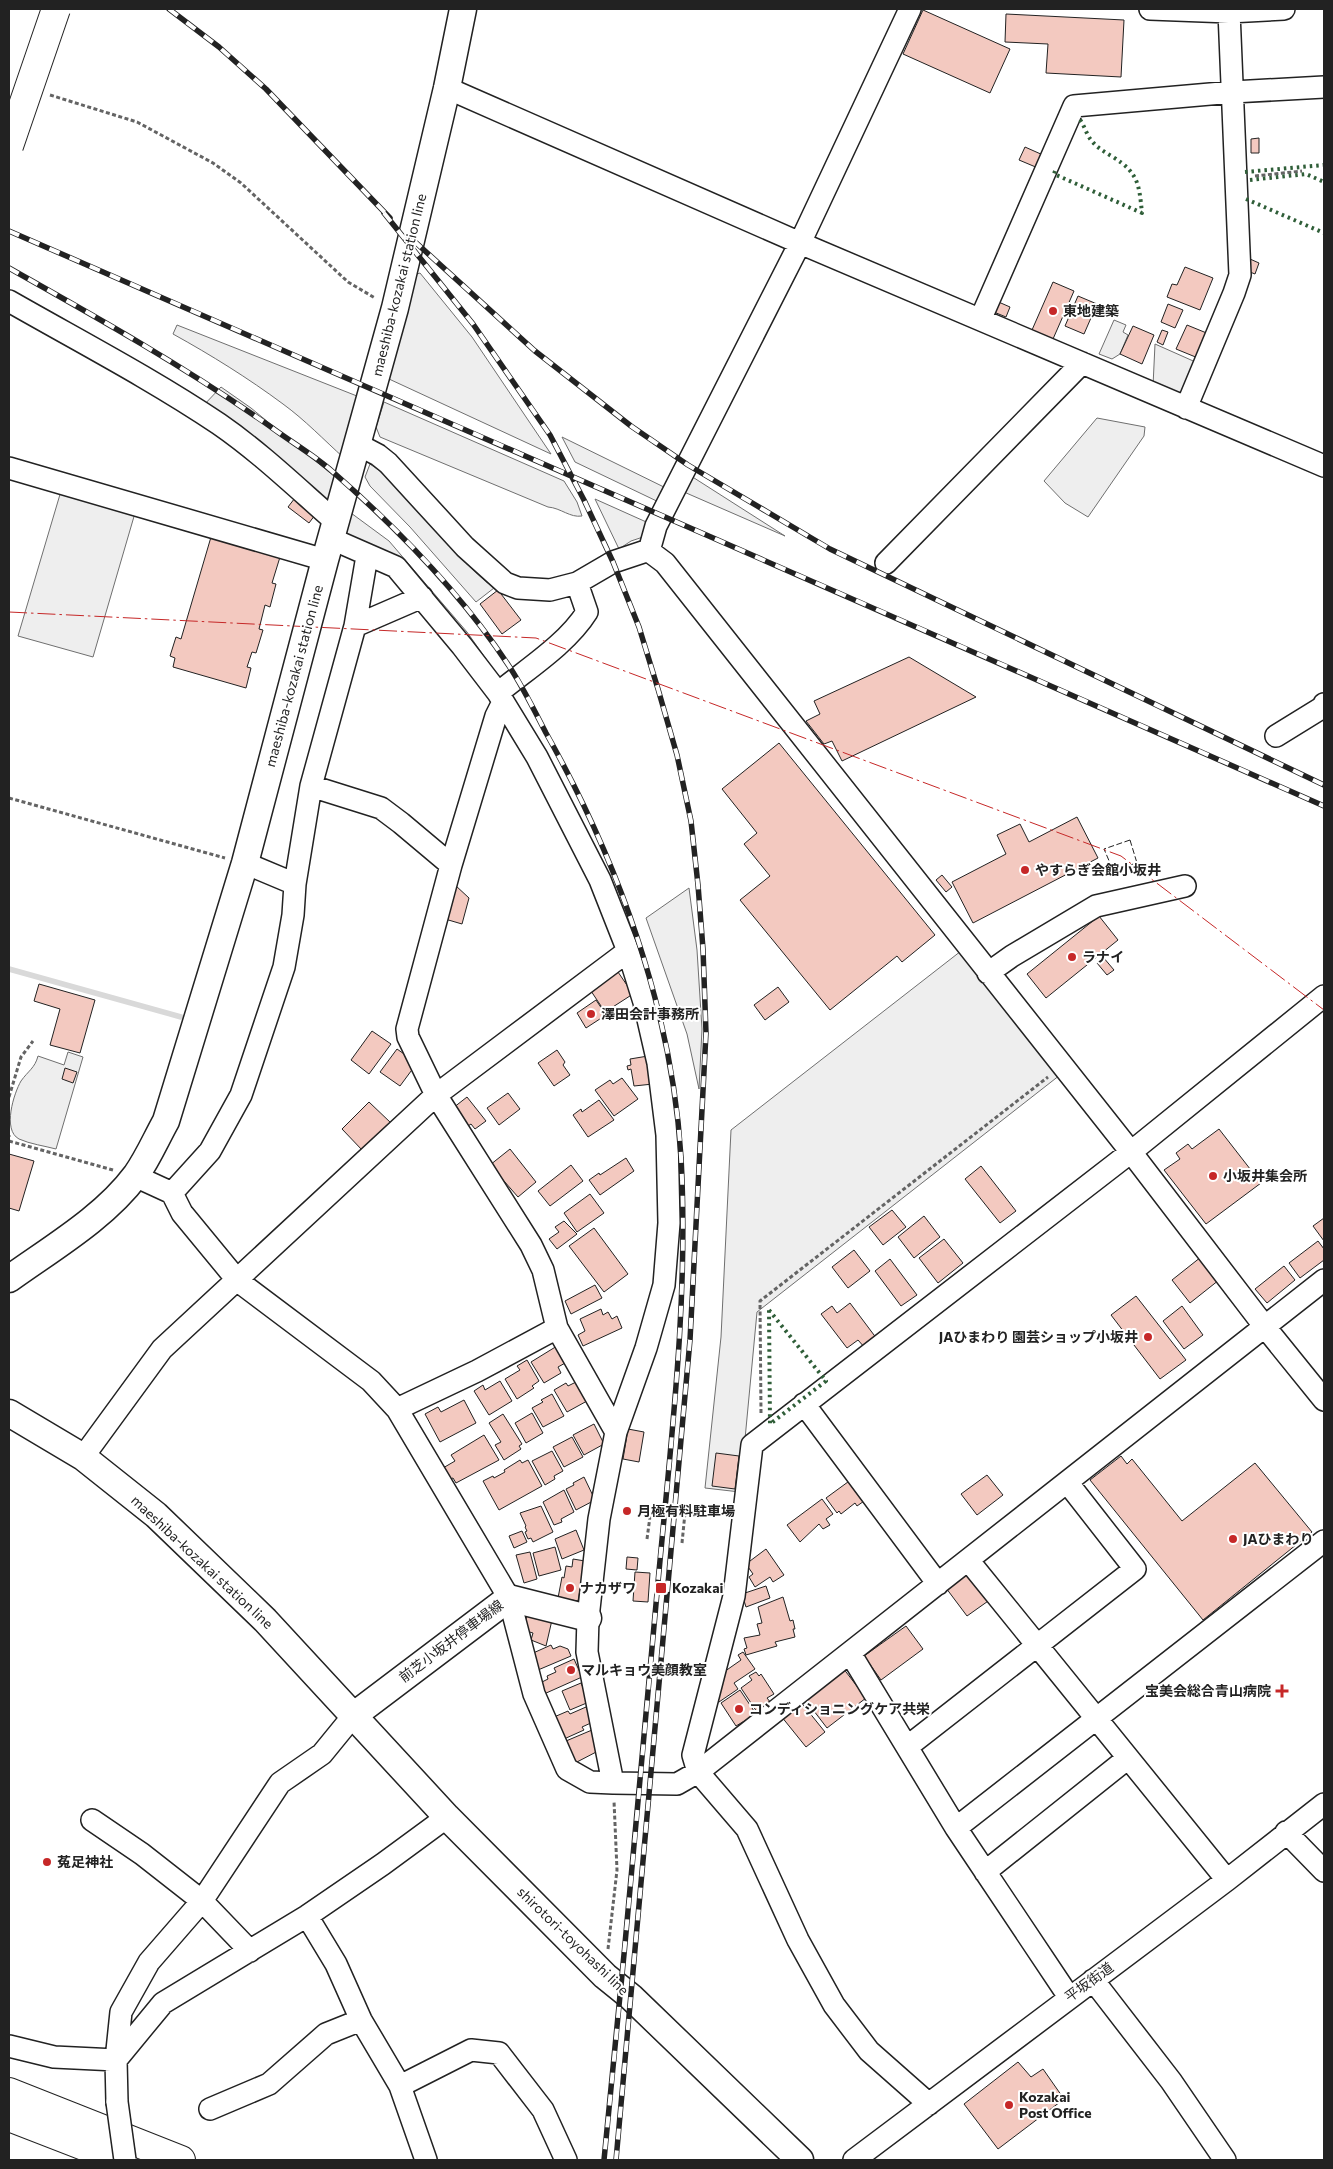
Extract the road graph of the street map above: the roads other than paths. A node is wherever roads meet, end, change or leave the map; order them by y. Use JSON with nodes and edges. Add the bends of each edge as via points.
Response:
{"nodes":[{"id":1,"x":56,"y":9,"type":"edge"},
{"id":2,"x":463,"y":9,"type":"edge"},
{"id":3,"x":910,"y":9,"type":"edge"},
{"id":4,"x":1150,"y":9,"type":"edge"},
{"id":5,"x":1284,"y":9,"type":"edge"},
{"id":6,"x":1230,"y":12,"type":"junction"},
{"id":7,"x":447,"y":88,"type":"junction"},
{"id":8,"x":1324,"y":88,"type":"edge"},
{"id":9,"x":1233,"y":92,"type":"junction"},
{"id":10,"x":9,"y":146,"type":"edge"},
{"id":11,"x":800,"y":243,"type":"junction"},
{"id":12,"x":9,"y":301,"type":"edge"},
{"id":13,"x":981,"y":318,"type":"junction"},
{"id":14,"x":1082,"y":363,"type":"junction"},
{"id":15,"x":1186,"y":408,"type":"junction"},
{"id":16,"x":357,"y":444,"type":"junction"},
{"id":17,"x":1324,"y":466,"type":"edge"},
{"id":18,"x":9,"y":468,"type":"edge"},
{"id":19,"x":331,"y":540,"type":"junction"},
{"id":20,"x":648,"y":552,"type":"junction"},
{"id":21,"x":367,"y":556,"type":"junction"},
{"id":22,"x":886,"y":563,"type":"dead end"},
{"id":23,"x":577,"y":583,"type":"junction"},
{"id":24,"x":422,"y":597,"type":"junction"},
{"id":25,"x":355,"y":626,"type":"junction"},
{"id":26,"x":501,"y":698,"type":"junction"},
{"id":27,"x":1324,"y":704,"type":"edge"},
{"id":28,"x":1276,"y":736,"type":"dead end"},
{"id":29,"x":311,"y":786,"type":"junction"},
{"id":30,"x":245,"y":863,"type":"junction"},
{"id":31,"x":451,"y":865,"type":"junction"},
{"id":32,"x":295,"y":884,"type":"junction"},
{"id":33,"x":1185,"y":886,"type":"dead end"},
{"id":34,"x":628,"y":951,"type":"junction"},
{"id":35,"x":988,"y":973,"type":"junction"},
{"id":36,"x":1324,"y":996,"type":"edge"},
{"id":37,"x":436,"y":1095,"type":"junction"},
{"id":38,"x":1131,"y":1152,"type":"junction"},
{"id":39,"x":135,"y":1176,"type":"junction"},
{"id":40,"x":172,"y":1193,"type":"junction"},
{"id":41,"x":9,"y":1278,"type":"edge"},
{"id":42,"x":1324,"y":1280,"type":"edge"},
{"id":43,"x":238,"y":1281,"type":"junction"},
{"id":44,"x":1265,"y":1327,"type":"junction"},
{"id":45,"x":557,"y":1328,"type":"junction"},
{"id":46,"x":1324,"y":1400,"type":"edge"},
{"id":47,"x":804,"y":1404,"type":"junction"},
{"id":48,"x":397,"y":1409,"type":"junction"},
{"id":49,"x":9,"y":1413,"type":"edge"},
{"id":50,"x":616,"y":1432,"type":"junction"},
{"id":51,"x":83,"y":1457,"type":"junction"},
{"id":52,"x":1067,"y":1482,"type":"junction"},
{"id":53,"x":1324,"y":1541,"type":"edge"},
{"id":54,"x":968,"y":1560,"type":"junction"},
{"id":55,"x":938,"y":1584,"type":"junction"},
{"id":56,"x":509,"y":1598,"type":"junction"},
{"id":57,"x":588,"y":1618,"type":"junction"},
{"id":58,"x":1037,"y":1646,"type":"junction"},
{"id":59,"x":850,"y":1653,"type":"junction"},
{"id":60,"x":353,"y":1716,"type":"junction"},
{"id":61,"x":1095,"y":1718,"type":"junction"},
{"id":62,"x":907,"y":1747,"type":"junction"},
{"id":63,"x":1128,"y":1758,"type":"junction"},
{"id":64,"x":698,"y":1772,"type":"junction"},
{"id":65,"x":613,"y":1783,"type":"junction"},
{"id":66,"x":1324,"y":1804,"type":"edge"},
{"id":67,"x":447,"y":1817,"type":"junction"},
{"id":68,"x":92,"y":1820,"type":"dead end"},
{"id":69,"x":956,"y":1828,"type":"junction"},
{"id":70,"x":1286,"y":1832,"type":"junction"},
{"id":71,"x":1324,"y":1871,"type":"edge"},
{"id":72,"x":985,"y":1872,"type":"junction"},
{"id":73,"x":1227,"y":1880,"type":"junction"},
{"id":74,"x":202,"y":1901,"type":"junction"},
{"id":75,"x":307,"y":1916,"type":"junction"},
{"id":76,"x":250,"y":1951,"type":"junction"},
{"id":77,"x":1093,"y":1980,"type":"junction"},
{"id":78,"x":1069,"y":1997,"type":"junction"},
{"id":79,"x":361,"y":2020,"type":"junction"},
{"id":80,"x":9,"y":2046,"type":"edge"},
{"id":81,"x":116,"y":2060,"type":"junction"},
{"id":82,"x":400,"y":2086,"type":"junction"},
{"id":83,"x":9,"y":2092,"type":"edge"},
{"id":84,"x":930,"y":2104,"type":"junction"},
{"id":85,"x":210,"y":2109,"type":"dead end"},
{"id":86,"x":9,"y":2117,"type":"edge"},
{"id":87,"x":120,"y":2160,"type":"edge"},
{"id":88,"x":125,"y":2160,"type":"edge"},
{"id":89,"x":181,"y":2160,"type":"edge"},
{"id":90,"x":426,"y":2160,"type":"edge"},
{"id":91,"x":566,"y":2160,"type":"edge"},
{"id":92,"x":800,"y":2160,"type":"edge"},
{"id":93,"x":854,"y":2160,"type":"edge"},
{"id":94,"x":1226,"y":2160,"type":"edge"}],
"edges":[{"from":1,"to":10,"type":"highway","bridge":true},
{"from":2,"to":7,"type":"main road","name":"maeshiba-kozakai station line"},
{"from":3,"to":11,"type":"street"},
{"from":4,"to":6,"type":"street"},
{"from":5,"to":6,"type":"street"},
{"from":6,"to":9,"type":"street"},
{"from":7,"to":11,"type":"street"},
{"from":7,"to":16,"type":"main road","name":"maeshiba-kozakai station line","via":[[395,308]]},
{"from":8,"to":9,"type":"street"},
{"from":9,"to":13,"type":"street","via":[[1074,106]]},
{"from":9,"to":15,"type":"street","via":[[1240,262],[1238,284]]},
{"from":11,"to":13,"type":"street"},
{"from":11,"to":20,"type":"street","via":[[656,526]]},
{"from":12,"to":19,"type":"street","via":[[220,425],[260,456]]},
{"from":13,"to":14,"type":"street"},
{"from":14,"to":15,"type":"street"},
{"from":14,"to":22,"type":"street"},
{"from":15,"to":17,"type":"street"},
{"from":16,"to":19,"type":"main road","name":"maeshiba-kozakai station line"},
{"from":16,"to":23,"type":"street","via":[[388,464],[465,547],[505,583],[518,588],[550,590]]},
{"from":18,"to":19,"type":"street"},
{"from":19,"to":21,"type":"street"},
{"from":19,"to":30,"type":"main road","name":"maeshiba-kozakai station line"},
{"from":20,"to":23,"type":"street","via":[[613,562]]},
{"from":20,"to":35,"type":"street","via":[[665,563]]},
{"from":21,"to":24,"type":"street","via":[[396,568]]},
{"from":21,"to":25,"type":"street"},
{"from":23,"to":26,"type":"street","via":[[587,612],[581,622]]},
{"from":24,"to":25,"type":"street"},
{"from":24,"to":26,"type":"street"},
{"from":25,"to":29,"type":"street"},
{"from":26,"to":31,"type":"street"},
{"from":26,"to":34,"type":"street","via":[[564,808],[600,880]]},
{"from":27,"to":28,"type":"street"},
{"from":29,"to":31,"type":"street","via":[[381,808]]},
{"from":29,"to":32,"type":"street"},
{"from":30,"to":32,"type":"street"},
{"from":30,"to":39,"type":"main road","name":"maeshiba-kozakai station line","via":[[166,1121]]},
{"from":31,"to":37,"type":"street","via":[[407,1029]]},
{"from":32,"to":40,"type":"street","via":[[284,967],[241,1094],[210,1151]]},
{"from":33,"to":35,"type":"street","via":[[1096,906]]},
{"from":34,"to":37,"type":"street"},
{"from":34,"to":50,"type":"street","via":[[658,1063],[668,1135],[669,1223],[664,1285]]},
{"from":35,"to":38,"type":"street"},
{"from":36,"to":38,"type":"street"},
{"from":37,"to":43,"type":"street"},
{"from":37,"to":45,"type":"street","via":[[531,1245],[543,1270]]},
{"from":38,"to":44,"type":"street"},
{"from":38,"to":47,"type":"street"},
{"from":39,"to":40,"type":"street"},
{"from":39,"to":41,"type":"main road","name":"maeshiba-kozakai station line","via":[[106,1207]]},
{"from":40,"to":43,"type":"street","via":[[182,1213]]},
{"from":42,"to":44,"type":"street"},
{"from":43,"to":48,"type":"street","via":[[371,1381]]},
{"from":43,"to":51,"type":"street","via":[[162,1349]]},
{"from":44,"to":46,"type":"street"},
{"from":44,"to":52,"type":"street"},
{"from":45,"to":48,"type":"street"},
{"from":45,"to":50,"type":"street"},
{"from":47,"to":55,"type":"street"},
{"from":47,"to":64,"type":"street","via":[[752,1445],[734,1596],[693,1755]]},
{"from":48,"to":56,"type":"street"},
{"from":49,"to":51,"type":"main road","name":"maeshiba-kozakai station line"},
{"from":50,"to":57,"type":"street","via":[[599,1518]]},
{"from":51,"to":60,"type":"main road","name":"maeshiba-kozakai station line","via":[[156,1515],[265,1620]]},
{"from":52,"to":54,"type":"street"},
{"from":52,"to":58,"type":"street","via":[[1135,1569]]},
{"from":53,"to":61,"type":"street"},
{"from":54,"to":55,"type":"street"},
{"from":54,"to":58,"type":"street"},
{"from":55,"to":59,"type":"street"},
{"from":56,"to":57,"type":"main road","name":"前芝小坂井停車場線"},
{"from":56,"to":60,"type":"main road","name":"前芝小坂井停車場線"},
{"from":56,"to":65,"type":"street","via":[[534,1694],[567,1769],[590,1782]]},
{"from":57,"to":65,"type":"street","via":[[587,1652]]},
{"from":58,"to":61,"type":"street"},
{"from":58,"to":62,"type":"street"},
{"from":59,"to":62,"type":"street"},
{"from":59,"to":64,"type":"street"},
{"from":60,"to":67,"type":"main road","name":"shirotori-toyohashi line"},
{"from":60,"to":74,"type":"street","via":[[322,1754],[280,1783]]},
{"from":61,"to":63,"type":"street"},
{"from":61,"to":69,"type":"street"},
{"from":62,"to":69,"type":"street"},
{"from":63,"to":72,"type":"street"},
{"from":63,"to":73,"type":"street"},
{"from":64,"to":65,"type":"street","via":[[677,1784]]},
{"from":64,"to":84,"type":"street","via":[[747,1829],[798,1940],[834,2005],[869,2051]]},
{"from":66,"to":70,"type":"street","name":"平坂街道"},
{"from":67,"to":75,"type":"street"},
{"from":67,"to":92,"type":"main road","name":"shirotori-toyohashi line","via":[[605,1976]]},
{"from":68,"to":74,"type":"street"},
{"from":69,"to":72,"type":"street"},
{"from":70,"to":71,"type":"street"},
{"from":70,"to":73,"type":"street","name":"平坂街道"},
{"from":72,"to":78,"type":"street"},
{"from":73,"to":77,"type":"street","name":"平坂街道"},
{"from":74,"to":76,"type":"street"},
{"from":74,"to":81,"type":"street","via":[[149,1962],[121,2012]]},
{"from":75,"to":76,"type":"street"},
{"from":75,"to":79,"type":"street","via":[[336,1964]]},
{"from":76,"to":81,"type":"street","via":[[163,2003]]},
{"from":77,"to":78,"type":"street","name":"平坂街道"},
{"from":77,"to":94,"type":"street","via":[[1171,2081]]},
{"from":78,"to":84,"type":"street","name":"平坂街道"},
{"from":79,"to":82,"type":"street"},
{"from":79,"to":85,"type":"street","via":[[326,2034],[269,2084]]},
{"from":80,"to":81,"type":"street","via":[[54,2057]]},
{"from":81,"to":88,"type":"street","bridge":true,"via":[[117,2102]]},
{"from":82,"to":90,"type":"street"},
{"from":82,"to":91,"type":"street","via":[[471,2050],[499,2053],[543,2110]]},
{"from":83,"to":89,"type":"highway"},
{"from":84,"to":93,"type":"street","name":"平坂街道"},
{"from":86,"to":87,"type":"highway"}]}
